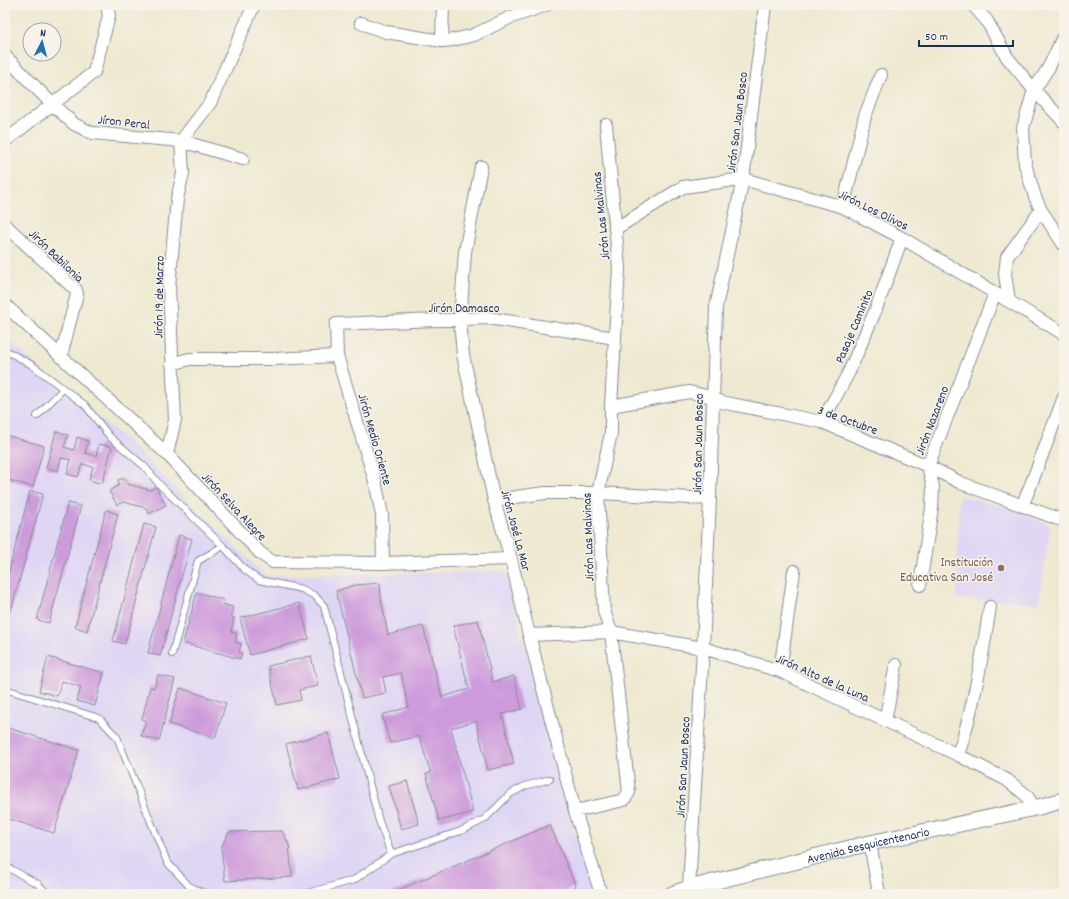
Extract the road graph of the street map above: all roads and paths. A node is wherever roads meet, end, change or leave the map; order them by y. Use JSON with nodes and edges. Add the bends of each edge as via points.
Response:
{"nodes":[{"id":1,"x":106,"y":5,"type":"edge"},
{"id":2,"x":254,"y":5,"type":"edge"},
{"id":3,"x":443,"y":5,"type":"edge"},
{"id":4,"x":546,"y":5,"type":"edge"},
{"id":5,"x":765,"y":5,"type":"edge"},
{"id":6,"x":973,"y":5,"type":"edge"},
{"id":7,"x":361,"y":24,"type":"dead end"},
{"id":8,"x":1064,"y":35,"type":"edge"},
{"id":9,"x":442,"y":41,"type":"junction"},
{"id":10,"x":5,"y":56,"type":"edge"},
{"id":11,"x":881,"y":75,"type":"dead end"},
{"id":12,"x":1034,"y":90,"type":"junction"},
{"id":13,"x":52,"y":104,"type":"junction"},
{"id":14,"x":1064,"y":122,"type":"edge"},
{"id":15,"x":606,"y":126,"type":"dead end"},
{"id":16,"x":5,"y":141,"type":"edge"},
{"id":17,"x":182,"y":141,"type":"junction"},
{"id":18,"x":243,"y":159,"type":"dead end"},
{"id":19,"x":481,"y":167,"type":"dead end"},
{"id":20,"x":743,"y":179,"type":"junction"},
{"id":21,"x":843,"y":207,"type":"junction"},
{"id":22,"x":1041,"y":210,"type":"junction"},
{"id":23,"x":5,"y":225,"type":"edge"},
{"id":24,"x":615,"y":229,"type":"junction"},
{"id":25,"x":902,"y":238,"type":"junction"},
{"id":26,"x":1064,"y":245,"type":"edge"},
{"id":27,"x":994,"y":293,"type":"junction"},
{"id":28,"x":1008,"y":301,"type":"junction"},
{"id":29,"x":5,"y":305,"type":"edge"},
{"id":30,"x":460,"y":320,"type":"junction"},
{"id":31,"x":336,"y":324,"type":"joint"},
{"id":32,"x":1064,"y":334,"type":"edge"},
{"id":33,"x":615,"y":338,"type":"junction"},
{"id":34,"x":5,"y":350,"type":"edge"},
{"id":35,"x":61,"y":356,"type":"junction"},
{"id":36,"x":337,"y":356,"type":"junction"},
{"id":37,"x":172,"y":364,"type":"junction"},
{"id":38,"x":63,"y":389,"type":"junction"},
{"id":39,"x":712,"y":397,"type":"junction"},
{"id":40,"x":1064,"y":397,"type":"edge"},
{"id":41,"x":611,"y":406,"type":"junction"},
{"id":42,"x":36,"y":416,"type":"dead end"},
{"id":43,"x":822,"y":422,"type":"junction"},
{"id":44,"x":167,"y":454,"type":"junction"},
{"id":45,"x":928,"y":466,"type":"junction"},
{"id":46,"x":598,"y":493,"type":"junction"},
{"id":47,"x":710,"y":499,"type":"junction"},
{"id":48,"x":494,"y":500,"type":"junction"},
{"id":49,"x":1022,"y":506,"type":"junction"},
{"id":50,"x":1064,"y":521,"type":"edge"},
{"id":51,"x":223,"y":546,"type":"junction"},
{"id":52,"x":511,"y":560,"type":"junction"},
{"id":53,"x":383,"y":563,"type":"junction"},
{"id":54,"x":794,"y":571,"type":"dead end"},
{"id":55,"x":920,"y":585,"type":"dead end"},
{"id":56,"x":990,"y":607,"type":"dead end"},
{"id":57,"x":611,"y":632,"type":"junction"},
{"id":58,"x":529,"y":635,"type":"junction"},
{"id":59,"x":703,"y":648,"type":"junction"},
{"id":60,"x":172,"y":654,"type":"dead end"},
{"id":61,"x":896,"y":665,"type":"dead end"},
{"id":62,"x":780,"y":671,"type":"junction"},
{"id":63,"x":5,"y":689,"type":"edge"},
{"id":64,"x":885,"y":721,"type":"junction"},
{"id":65,"x":958,"y":755,"type":"junction"},
{"id":66,"x":550,"y":779,"type":"dead end"},
{"id":67,"x":1064,"y":800,"type":"edge"},
{"id":68,"x":1035,"y":808,"type":"junction"},
{"id":69,"x":575,"y":811,"type":"junction"},
{"id":70,"x":870,"y":843,"type":"junction"},
{"id":71,"x":391,"y":854,"type":"junction"},
{"id":72,"x":5,"y":866,"type":"edge"},
{"id":73,"x":689,"y":888,"type":"junction"},
{"id":74,"x":48,"y":894,"type":"edge"},
{"id":75,"x":206,"y":894,"type":"edge"},
{"id":76,"x":304,"y":894,"type":"edge"},
{"id":77,"x":600,"y":894,"type":"edge"},
{"id":78,"x":672,"y":894,"type":"edge"},
{"id":79,"x":879,"y":894,"type":"edge"}],
"edges":[{"from":1,"to":13,"type":"street","via":[[109,16],[94,72]]},
{"from":2,"to":17,"type":"street","via":[[210,103]]},
{"from":3,"to":9,"type":"street"},
{"from":4,"to":9,"type":"street","via":[[474,34]]},
{"from":5,"to":20,"type":"street","name":"Jirón San Jaun Bosco"},
{"from":6,"to":12,"type":"street","via":[[987,21],[1006,57]]},
{"from":7,"to":9,"type":"street","via":[[386,32]]},
{"from":8,"to":12,"type":"street","via":[[1049,67]]},
{"from":10,"to":13,"type":"street","name":"Jíron Peral"},
{"from":11,"to":21,"type":"street","via":[[865,116]]},
{"from":12,"to":14,"type":"street"},
{"from":12,"to":22,"type":"street","via":[[1024,128],[1025,164]]},
{"from":13,"to":16,"type":"street"},
{"from":13,"to":17,"type":"street","name":"Jíron Peral","via":[[74,124],[92,133]]},
{"from":15,"to":24,"type":"street","name":"Jirón Las Malvinas"},
{"from":17,"to":18,"type":"street","name":"Jíron Peral"},
{"from":17,"to":37,"type":"street","name":"Jirón 19 de Marzo","via":[[183,173],[177,199],[169,287]]},
{"from":19,"to":30,"type":"street","name":"Jirón José La Mar","via":[[465,252]]},
{"from":20,"to":21,"type":"street","name":"Jirón Los Olivos"},
{"from":20,"to":24,"type":"street","name":"Jirón Los Olivos","via":[[683,187]]},
{"from":20,"to":39,"type":"street","name":"Jirón San Jaun Bosco","via":[[716,307]]},
{"from":21,"to":25,"type":"street","name":"Jirón Los Olivos"},
{"from":22,"to":26,"type":"street"},
{"from":22,"to":28,"type":"street","via":[[1007,257],[1005,274]]},
{"from":23,"to":35,"type":"street","name":"Jirón Babilonia","via":[[76,290]]},
{"from":24,"to":33,"type":"street","name":"Jirón Las Malvinas","via":[[620,268]]},
{"from":25,"to":27,"type":"street","name":"Jirón Los Olivos"},
{"from":25,"to":43,"type":"street","name":"Pasaje Caminito","via":[[849,372]]},
{"from":27,"to":28,"type":"street","name":"Jirón Los Olivos"},
{"from":27,"to":45,"type":"street","name":"Jirón Nazareno"},
{"from":28,"to":32,"type":"street","name":"Jirón Los Olivos"},
{"from":29,"to":35,"type":"street","name":"Jirón Selva Alegre"},
{"from":30,"to":31,"type":"street","name":"Jirón Damasco"},
{"from":30,"to":33,"type":"street","name":"Jirón Damasco","via":[[488,318]]},
{"from":30,"to":48,"type":"street","name":"Jirón José La Mar","via":[[462,355]]},
{"from":31,"to":36,"type":"street","name":"Jirón Medio Oriente"},
{"from":33,"to":41,"type":"street","name":"Jirón Las Malvinas"},
{"from":34,"to":38,"type":"lane","via":[[32,365]]},
{"from":35,"to":44,"type":"street","name":"Jirón Selva Alegre"},
{"from":36,"to":37,"type":"street","via":[[189,359]]},
{"from":36,"to":53,"type":"street","name":"Jirón Medio Oriente","via":[[375,482],[382,515]]},
{"from":37,"to":44,"type":"street","name":"Jirón 19 de Marzo","via":[[175,420]]},
{"from":38,"to":42,"type":"lane"},
{"from":38,"to":51,"type":"lane","via":[[85,405],[110,437],[145,467]]},
{"from":39,"to":41,"type":"street","name":"3 de Octubre","via":[[689,392]]},
{"from":39,"to":43,"type":"street","name":"3 de Octubre","via":[[722,402]]},
{"from":39,"to":47,"type":"street","name":"Jirón San Jaun Bosco"},
{"from":40,"to":49,"type":"street"},
{"from":41,"to":46,"type":"street","name":"Jirón Las Malvinas","via":[[610,432]]},
{"from":43,"to":45,"type":"street","name":"3 de Octubre"},
{"from":44,"to":53,"type":"street","name":"Jirón Selva Alegre","via":[[260,553],[273,562]]},
{"from":45,"to":49,"type":"street","name":"3 de Octubre","via":[[961,483]]},
{"from":45,"to":55,"type":"street","name":"Jirón Nazareno","via":[[933,487],[932,508]]},
{"from":46,"to":47,"type":"street"},
{"from":46,"to":48,"type":"street","via":[[545,493]]},
{"from":46,"to":57,"type":"street","name":"Jirón Las Malvinas","via":[[604,611]]},
{"from":47,"to":59,"type":"street","name":"Jirón San Jaun Bosco"},
{"from":48,"to":52,"type":"street","name":"Jirón José La Mar"},
{"from":49,"to":50,"type":"street","name":"3 de Octubre"},
{"from":51,"to":60,"type":"lane","via":[[198,561]]},
{"from":51,"to":71,"type":"lane","via":[[245,570],[259,580],[302,589],[315,596],[324,606],[379,821]]},
{"from":52,"to":53,"type":"street","name":"Jirón Selva Alegre"},
{"from":52,"to":58,"type":"street","name":"Jirón José La Mar"},
{"from":54,"to":62,"type":"street"},
{"from":56,"to":65,"type":"street","via":[[978,682]]},
{"from":57,"to":58,"type":"street","name":"Jirón Alto de la Luna"},
{"from":57,"to":59,"type":"street","name":"Jirón Alto de la Luna"},
{"from":57,"to":69,"type":"street","name":"Jirón Las Malvinas","via":[[629,792],[624,800]]},
{"from":58,"to":69,"type":"street","name":"Jirón José La Mar"},
{"from":59,"to":62,"type":"street","name":"Jirón Alto de la Luna"},
{"from":59,"to":73,"type":"street","name":"Jirón San Jaun Bosco"},
{"from":61,"to":64,"type":"street"},
{"from":62,"to":64,"type":"street","name":"Jirón Alto de la Luna"},
{"from":63,"to":75,"type":"lane","via":[[99,718],[117,737],[167,862],[189,886]]},
{"from":64,"to":65,"type":"street","name":"Jirón Alto de la Luna"},
{"from":65,"to":68,"type":"street","name":"Jirón Alto de la Luna","via":[[1007,780],[1026,795]]},
{"from":66,"to":71,"type":"lane","via":[[525,786],[510,794],[484,819],[461,830]]},
{"from":67,"to":68,"type":"street","name":"Avenida Sesquicentenario"},
{"from":68,"to":70,"type":"street","name":"Avenida Sesquicentenario"},
{"from":69,"to":77,"type":"street","name":"Jirón José La Mar"},
{"from":70,"to":73,"type":"street","name":"Avenida Sesquicentenario"},
{"from":70,"to":79,"type":"street"},
{"from":71,"to":76,"type":"lane","via":[[354,880]]},
{"from":72,"to":74,"type":"lane","via":[[38,884]]},
{"from":73,"to":78,"type":"street","name":"Avenida Sesquicentenario"}]}
